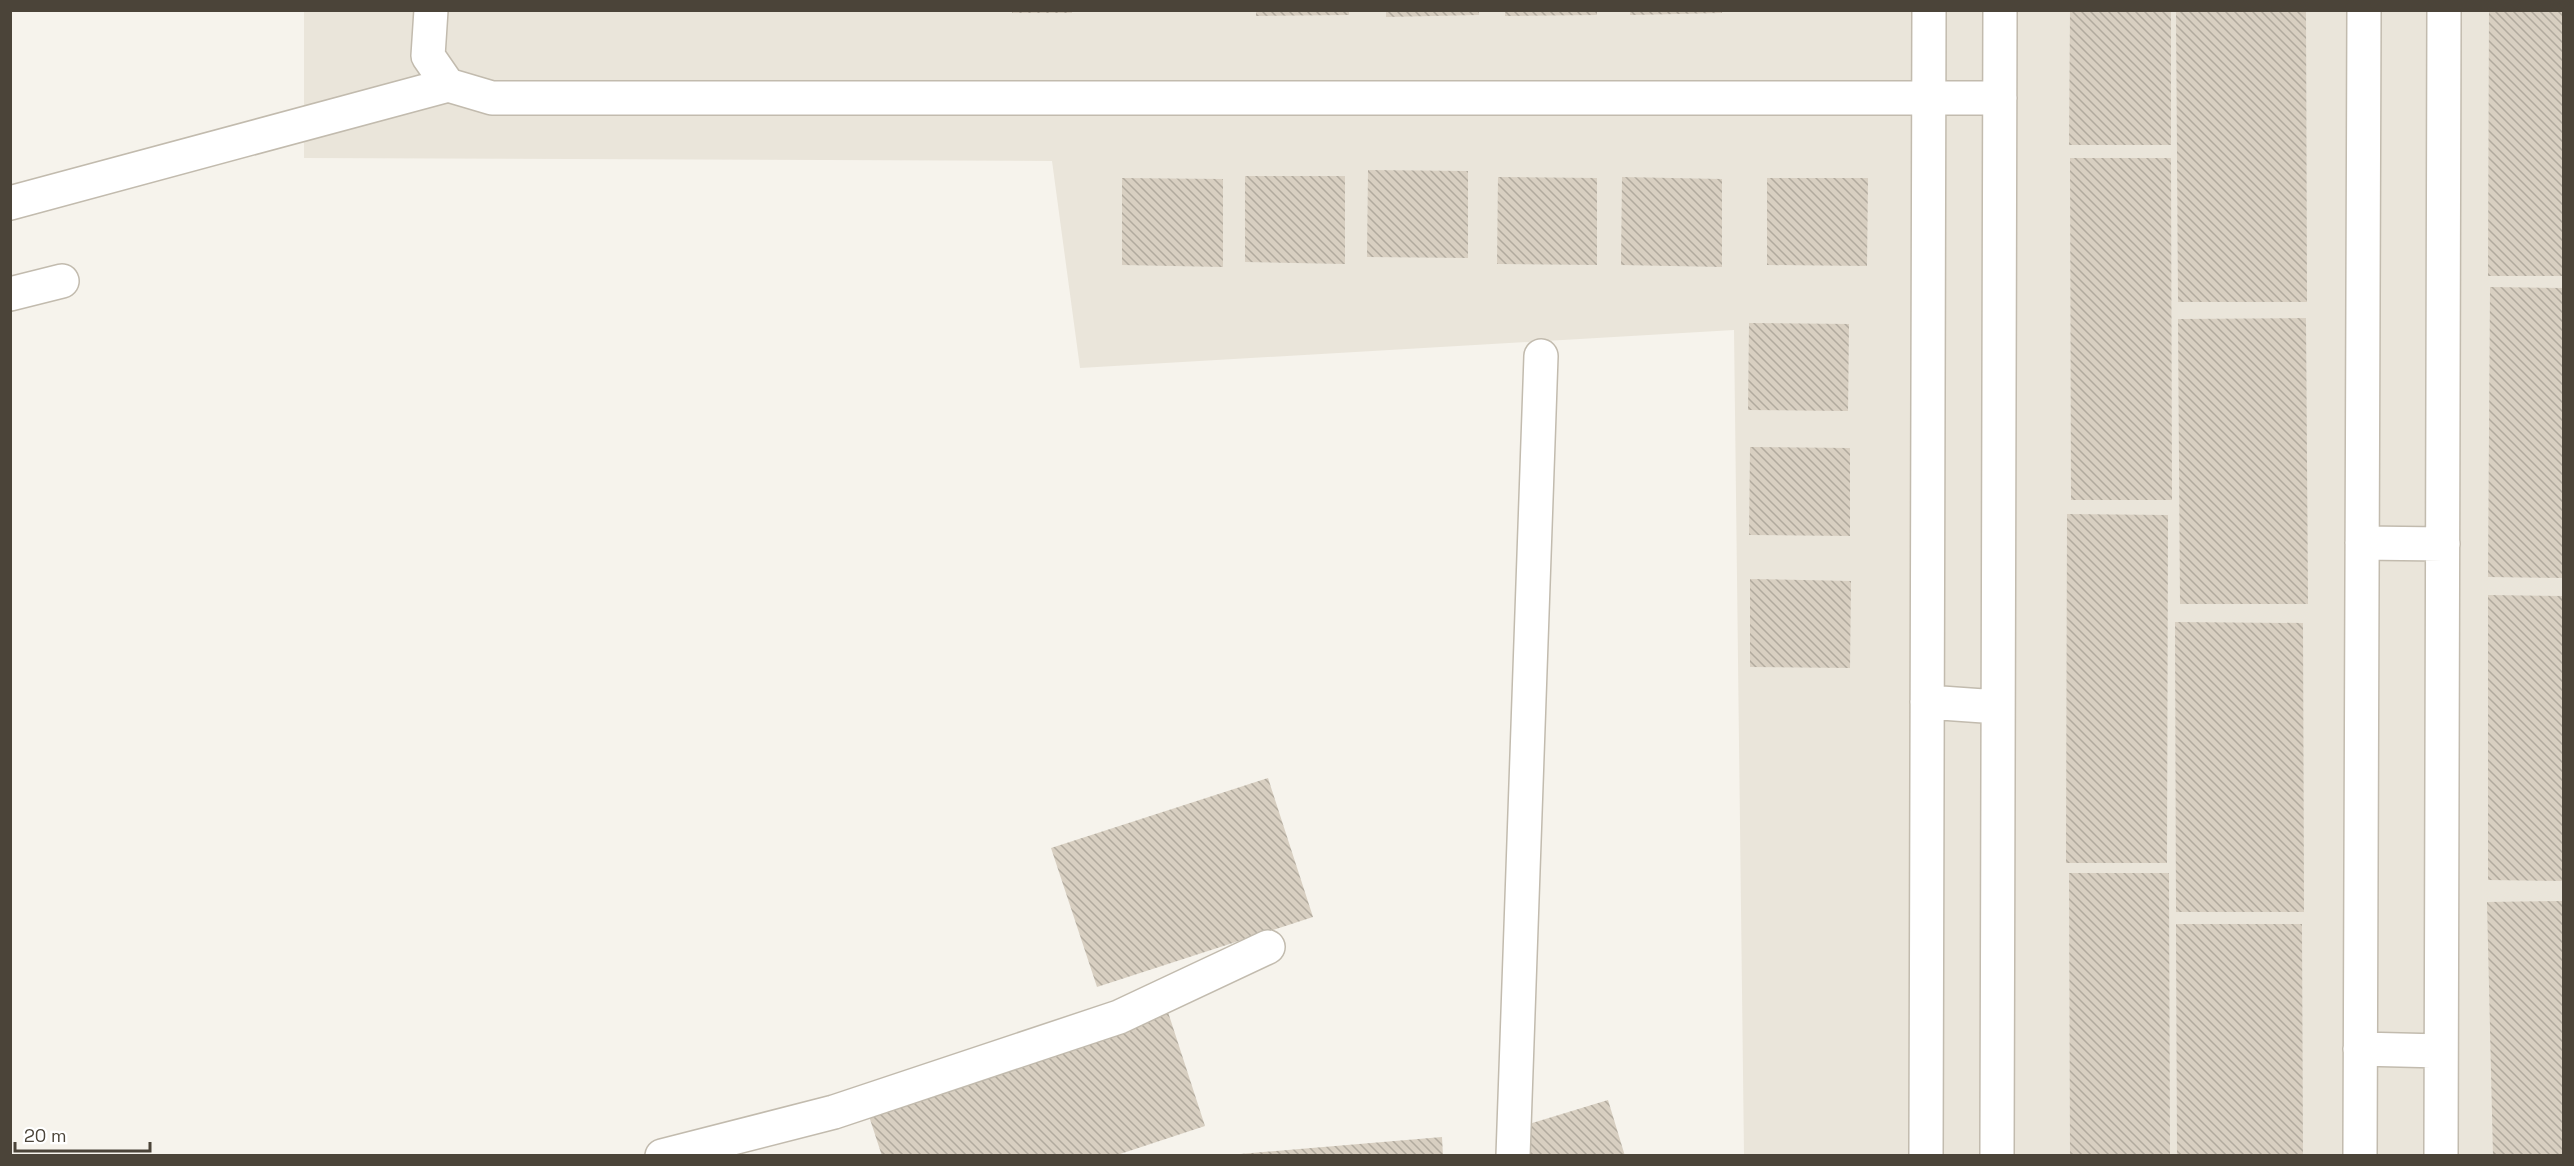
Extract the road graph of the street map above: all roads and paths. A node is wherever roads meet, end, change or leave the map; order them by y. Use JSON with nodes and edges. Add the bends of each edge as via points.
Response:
{"nodes":[{"id":1,"x":431,"y":10,"type":"edge"},
{"id":2,"x":1929,"y":10,"type":"edge"},
{"id":3,"x":2000,"y":10,"type":"edge"},
{"id":4,"x":2364,"y":10,"type":"edge"},
{"id":5,"x":2445,"y":10,"type":"edge"},
{"id":6,"x":448,"y":85,"type":"junction"},
{"id":7,"x":1929,"y":97,"type":"junction"},
{"id":8,"x":2000,"y":98,"type":"junction"},
{"id":9,"x":10,"y":203,"type":"edge"},
{"id":10,"x":62,"y":281,"type":"dead end"},
{"id":11,"x":10,"y":294,"type":"edge"},
{"id":12,"x":1541,"y":356,"type":"dead end"},
{"id":13,"x":2362,"y":543,"type":"junction"},
{"id":14,"x":2443,"y":544,"type":"junction"},
{"id":15,"x":1927,"y":702,"type":"junction"},
{"id":16,"x":1998,"y":707,"type":"junction"},
{"id":17,"x":1268,"y":946,"type":"dead end"},
{"id":18,"x":2360,"y":1048,"type":"junction"},
{"id":19,"x":2441,"y":1051,"type":"junction"},
{"id":20,"x":662,"y":1155,"type":"edge"},
{"id":21,"x":1513,"y":1155,"type":"edge"},
{"id":22,"x":1926,"y":1155,"type":"edge"},
{"id":23,"x":1997,"y":1155,"type":"edge"},
{"id":24,"x":2360,"y":1155,"type":"edge"},
{"id":25,"x":2441,"y":1155,"type":"edge"}],
"edges":[{"from":1,"to":6,"type":"street","via":[[428,56]]},
{"from":2,"to":7,"type":"street"},
{"from":3,"to":8,"type":"street"},
{"from":4,"to":13,"type":"street"},
{"from":5,"to":14,"type":"street"},
{"from":6,"to":7,"type":"street","via":[[492,98]]},
{"from":6,"to":9,"type":"street"},
{"from":7,"to":8,"type":"street"},
{"from":7,"to":15,"type":"street"},
{"from":8,"to":16,"type":"street"},
{"from":10,"to":11,"type":"street"},
{"from":12,"to":21,"type":"street"},
{"from":13,"to":14,"type":"street"},
{"from":13,"to":18,"type":"street"},
{"from":14,"to":19,"type":"street"},
{"from":15,"to":16,"type":"street"},
{"from":15,"to":22,"type":"street"},
{"from":16,"to":23,"type":"street"},
{"from":17,"to":20,"type":"street","via":[[1119,1017],[834,1112]]},
{"from":18,"to":19,"type":"street"},
{"from":18,"to":24,"type":"street"},
{"from":19,"to":25,"type":"street"}]}
